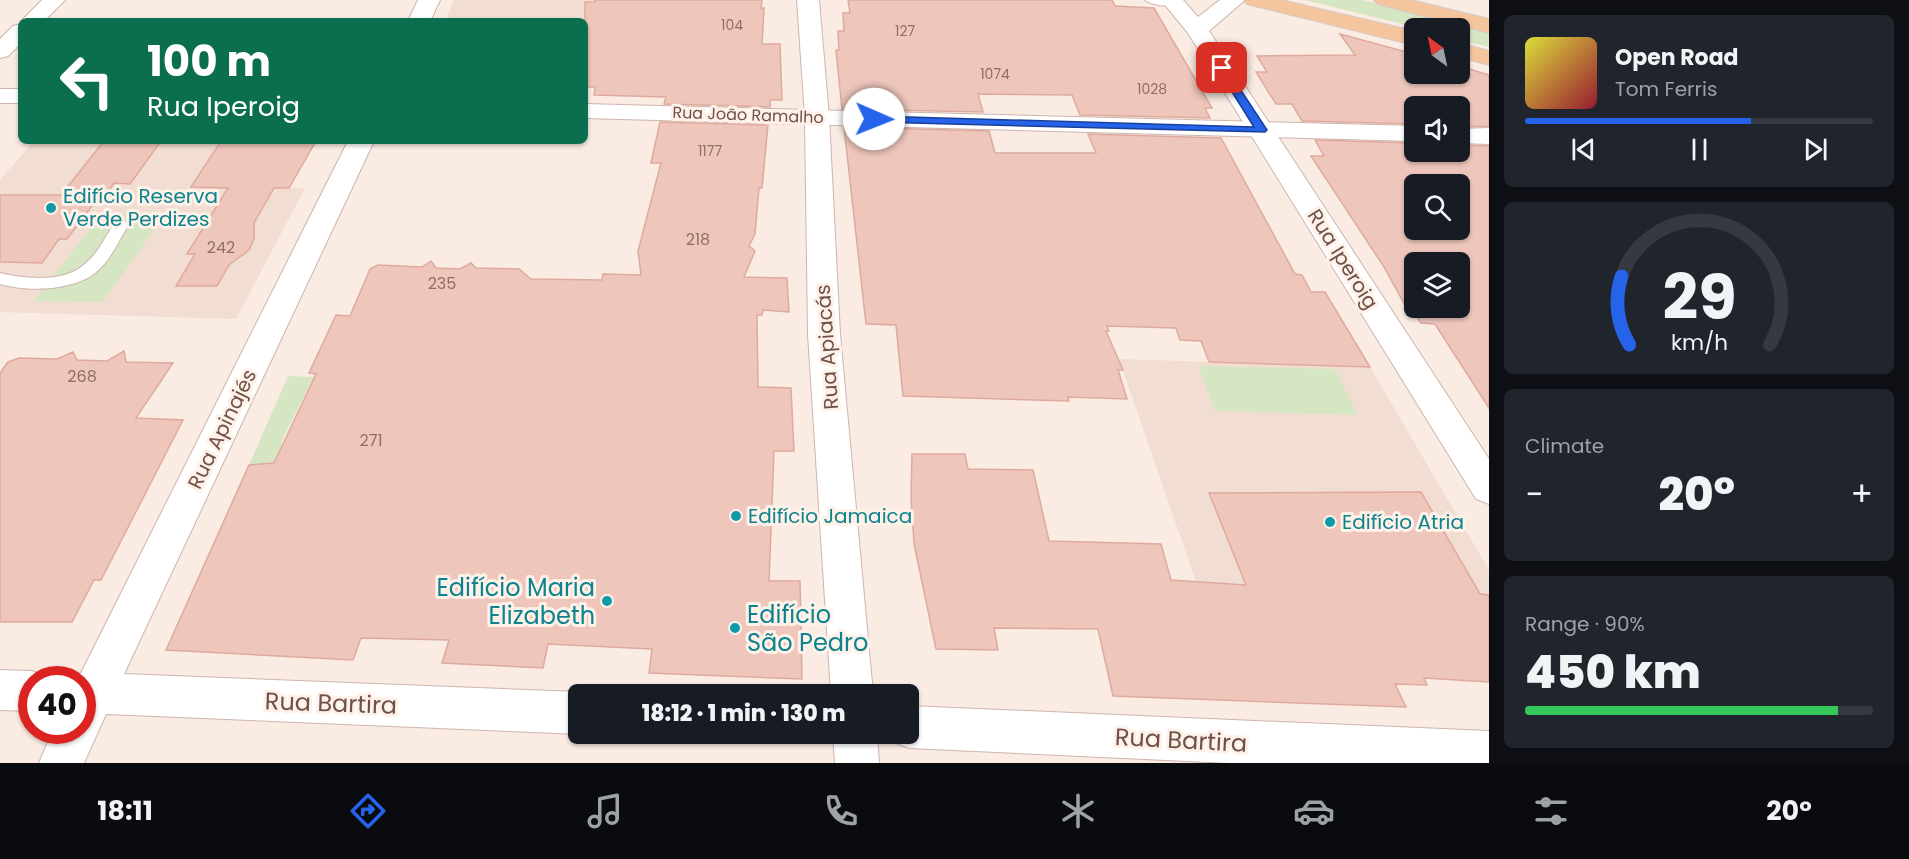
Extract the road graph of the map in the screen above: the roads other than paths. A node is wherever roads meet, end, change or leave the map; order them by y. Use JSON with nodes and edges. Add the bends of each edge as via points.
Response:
{"nodes":[{"id":1,"x":54,"y":0,"type":"edge"},
{"id":2,"x":429,"y":0,"type":"edge"},
{"id":3,"x":1151,"y":0,"type":"edge"},
{"id":4,"x":1234,"y":0,"type":"edge"},
{"id":5,"x":1254,"y":0,"type":"edge"},
{"id":6,"x":1384,"y":0,"type":"edge"},
{"id":7,"x":1173,"y":1,"type":"edge"},
{"id":8,"x":813,"y":2,"type":"edge"},
{"id":9,"x":35,"y":18,"type":"edge"},
{"id":10,"x":420,"y":18,"type":"edge"},
{"id":11,"x":1489,"y":26,"type":"edge"},
{"id":12,"x":1197,"y":30,"type":"junction"},
{"id":13,"x":18,"y":34,"type":"edge"},
{"id":14,"x":1404,"y":36,"type":"edge"},
{"id":15,"x":0,"y":51,"type":"edge"},
{"id":16,"x":1470,"y":53,"type":"edge"},
{"id":17,"x":1489,"y":58,"type":"edge"},
{"id":18,"x":0,"y":96,"type":"edge"},
{"id":19,"x":18,"y":96,"type":"edge"},
{"id":20,"x":588,"y":111,"type":"edge"},
{"id":21,"x":817,"y":117,"type":"junction"},
{"id":22,"x":1261,"y":130,"type":"junction"},
{"id":23,"x":1404,"y":134,"type":"edge"},
{"id":24,"x":1470,"y":136,"type":"edge"},
{"id":25,"x":1489,"y":136,"type":"edge"},
{"id":26,"x":360,"y":144,"type":"edge"},
{"id":27,"x":122,"y":224,"type":"dead end"},
{"id":28,"x":0,"y":278,"type":"edge"},
{"id":29,"x":1489,"y":489,"type":"edge"},
{"id":30,"x":96,"y":683,"type":"edge"},
{"id":31,"x":851,"y":684,"type":"edge"},
{"id":32,"x":0,"y":690,"type":"edge"},
{"id":33,"x":18,"y":691,"type":"edge"},
{"id":34,"x":96,"y":708,"type":"edge"},
{"id":35,"x":568,"y":713,"type":"edge"},
{"id":36,"x":919,"y":727,"type":"edge"},
{"id":37,"x":69,"y":744,"type":"edge"},
{"id":38,"x":856,"y":744,"type":"edge"},
{"id":39,"x":1489,"y":753,"type":"edge"},
{"id":40,"x":61,"y":763,"type":"edge"},
{"id":41,"x":857,"y":763,"type":"edge"}],
"edges":[{"from":1,"to":9,"type":"street"},
{"from":2,"to":10,"type":"street"},
{"from":3,"to":7,"type":"lane"},
{"from":4,"to":12,"type":"street"},
{"from":5,"to":14,"type":"main road"},
{"from":6,"to":11,"type":"main road"},
{"from":7,"to":12,"type":"street","name":"Rua Iperoig"},
{"from":8,"to":21,"type":"street","name":"Rua Apiacás"},
{"from":12,"to":22,"type":"street","name":"Rua Iperoig"},
{"from":13,"to":15,"type":"street"},
{"from":16,"to":17,"type":"main road"},
{"from":18,"to":19,"type":"street"},
{"from":20,"to":21,"type":"street","name":"Rua João Ramalho"},
{"from":21,"to":22,"type":"street","name":"Rua João Ramalho"},
{"from":21,"to":31,"type":"street","name":"Rua Apiacás","via":[[824,334]]},
{"from":22,"to":23,"type":"street","name":"Rua João Ramalho"},
{"from":22,"to":29,"type":"street","name":"Rua Iperoig"},
{"from":24,"to":25,"type":"street"},
{"from":26,"to":30,"type":"street","name":"Rua Apinajés"},
{"from":27,"to":28,"type":"lane","via":[[89,270],[72,278],[9,283]]},
{"from":32,"to":33,"type":"street"},
{"from":34,"to":35,"type":"street","name":"Rua Bartira"},
{"from":36,"to":39,"type":"street","name":"Rua Bartira"},
{"from":37,"to":40,"type":"street","name":"Rua Apinajés"},
{"from":38,"to":41,"type":"street"}]}
